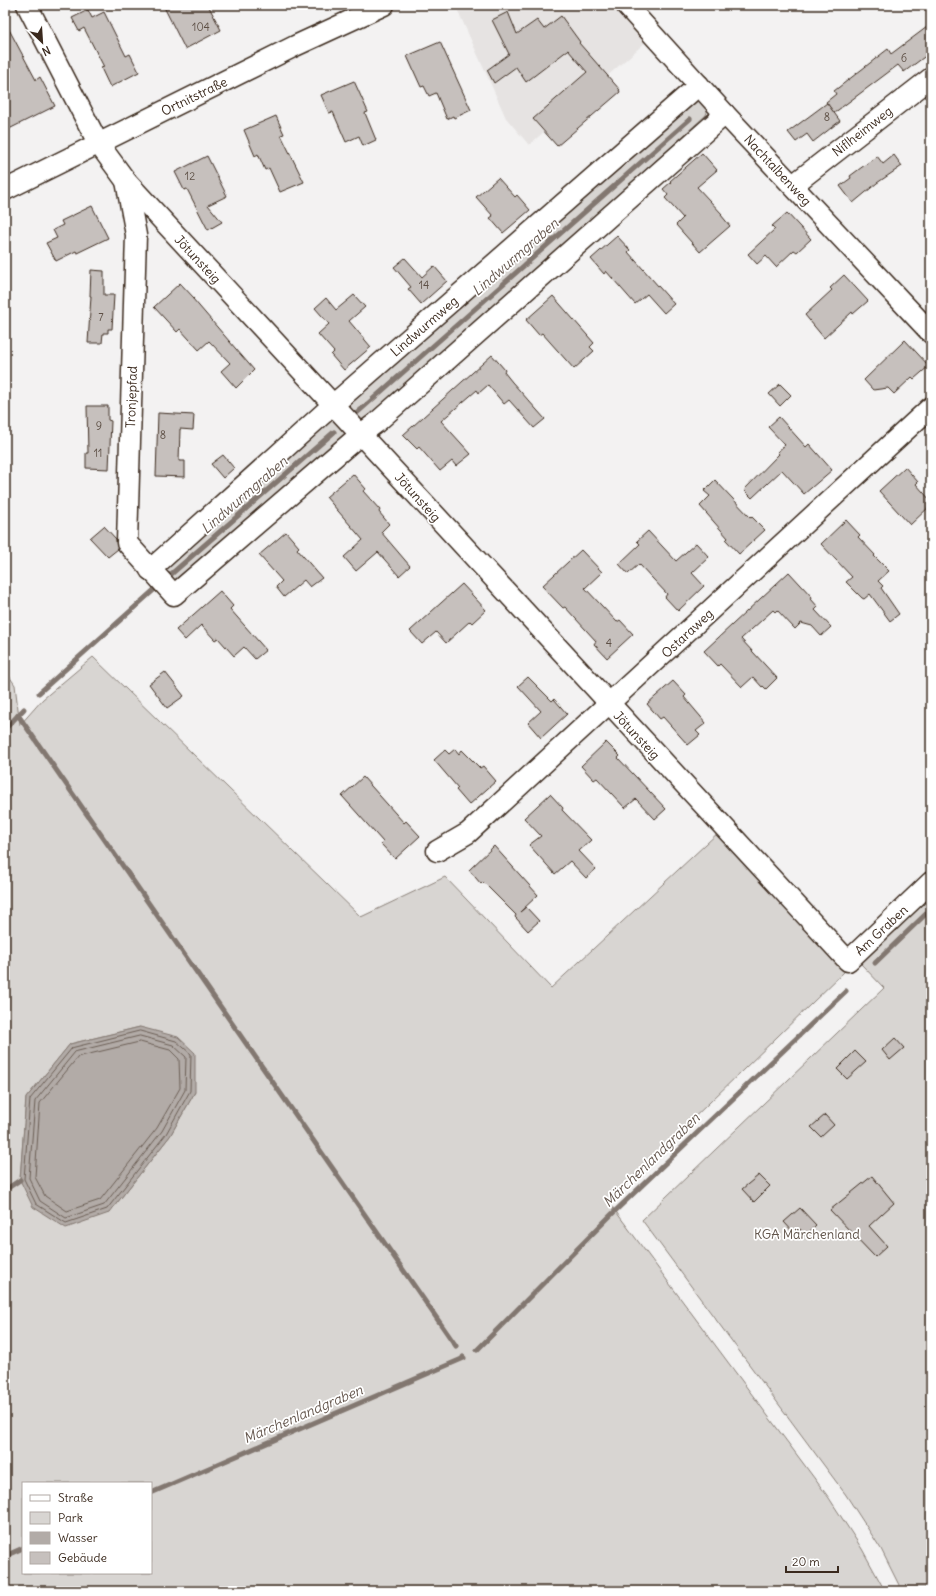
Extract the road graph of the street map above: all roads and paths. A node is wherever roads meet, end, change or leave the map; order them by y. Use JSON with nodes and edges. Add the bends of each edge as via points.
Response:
{"nodes":[{"id":1,"x":27,"y":5,"type":"edge"},
{"id":2,"x":384,"y":5,"type":"edge"},
{"id":3,"x":626,"y":5,"type":"edge"},
{"id":4,"x":931,"y":78,"type":"edge"},
{"id":5,"x":699,"y":85,"type":"junction"},
{"id":6,"x":725,"y":114,"type":"junction"},
{"id":7,"x":98,"y":143,"type":"junction"},
{"id":8,"x":126,"y":181,"type":"junction"},
{"id":9,"x":793,"y":185,"type":"junction"},
{"id":10,"x":5,"y":190,"type":"edge"},
{"id":11,"x":931,"y":333,"type":"edge"},
{"id":12,"x":334,"y":404,"type":"junction"},
{"id":13,"x":931,"y":407,"type":"edge"},
{"id":14,"x":361,"y":434,"type":"junction"},
{"id":15,"x":150,"y":570,"type":"junction"},
{"id":16,"x":609,"y":704,"type":"junction"},
{"id":17,"x":437,"y":851,"type":"dead end"},
{"id":18,"x":931,"y":882,"type":"edge"},
{"id":19,"x":848,"y":961,"type":"joint"}],
"edges":[{"from":1,"to":7,"type":"street","name":"Jötunsteig"},
{"from":2,"to":7,"type":"street","name":"Ortnitstraße"},
{"from":3,"to":5,"type":"street","name":"Nachtalbenweg"},
{"from":4,"to":9,"type":"street","name":"Niflheimweg"},
{"from":5,"to":6,"type":"street","name":"Nachtalbenweg"},
{"from":5,"to":12,"type":"street","name":"Lindwurmweg"},
{"from":6,"to":9,"type":"street","name":"Nachtalbenweg"},
{"from":6,"to":14,"type":"street"},
{"from":7,"to":8,"type":"street","name":"Jötunsteig"},
{"from":7,"to":10,"type":"street","name":"Ortnitstraße"},
{"from":8,"to":12,"type":"street","name":"Jötunsteig"},
{"from":8,"to":15,"type":"street","name":"Tronjepfad","via":[[136,235],[127,544]]},
{"from":9,"to":11,"type":"street","name":"Nachtalbenweg"},
{"from":12,"to":14,"type":"street","name":"Jötunsteig"},
{"from":12,"to":15,"type":"street","name":"Lindwurmweg"},
{"from":13,"to":16,"type":"street","name":"Ostaraweg"},
{"from":14,"to":15,"type":"street","name":"Tronjepfad","via":[[174,595]]},
{"from":14,"to":16,"type":"street","name":"Jötunsteig"},
{"from":16,"to":17,"type":"street","name":"Ostaraweg","via":[[468,833]]},
{"from":16,"to":19,"type":"street","name":"Jötunsteig"},
{"from":18,"to":19,"type":"street","name":"Am Graben"}]}
